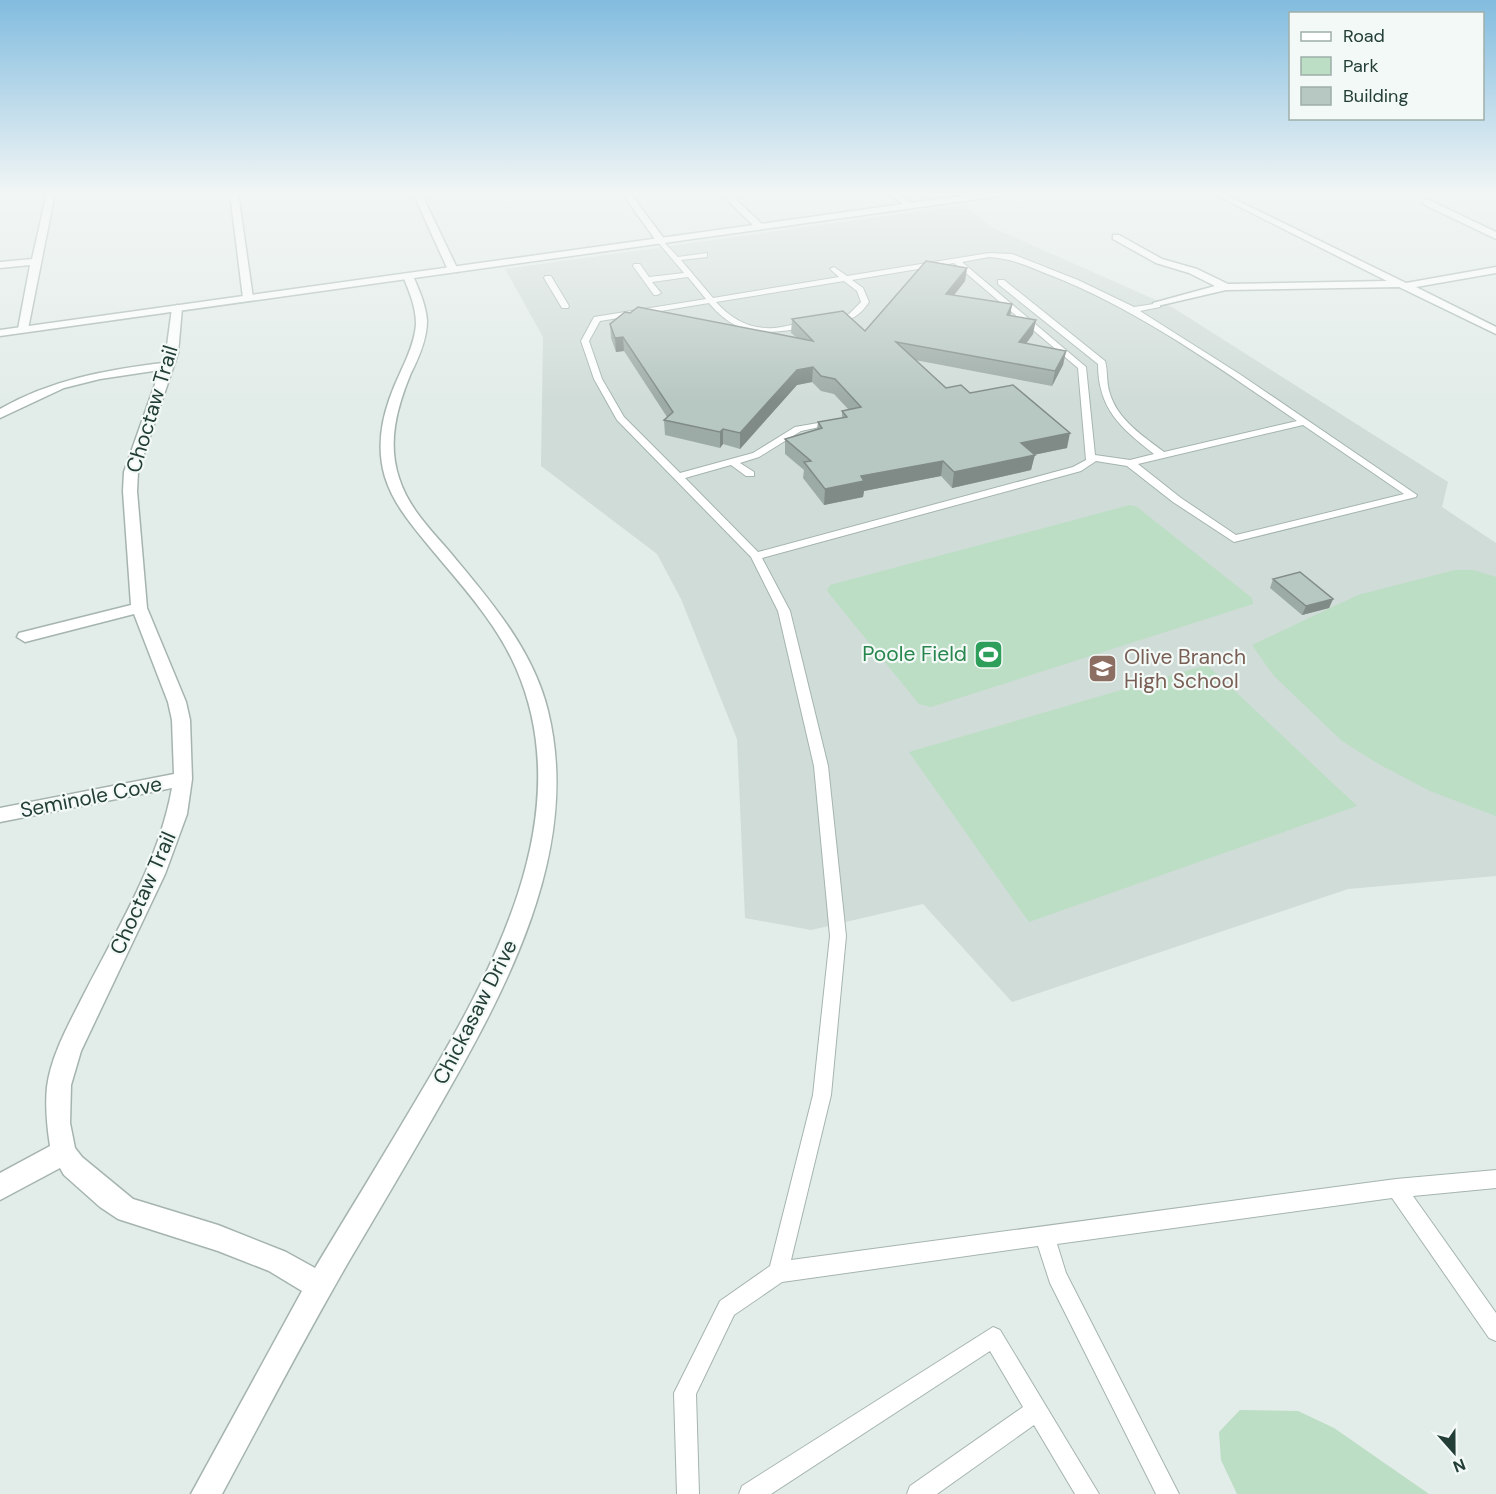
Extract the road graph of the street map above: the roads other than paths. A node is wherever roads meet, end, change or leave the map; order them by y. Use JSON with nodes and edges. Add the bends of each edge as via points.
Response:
{"nodes":[{"id":1,"x":21,"y":263,"type":"edge"},
{"id":2,"x":36,"y":263,"type":"edge"},
{"id":3,"x":243,"y":263,"type":"edge"},
{"id":4,"x":450,"y":263,"type":"edge"},
{"id":5,"x":503,"y":263,"type":"edge"},
{"id":6,"x":679,"y":263,"type":"edge"},
{"id":7,"x":938,"y":263,"type":"edge"},
{"id":8,"x":958,"y":263,"type":"edge"},
{"id":9,"x":1026,"y":263,"type":"edge"},
{"id":10,"x":1165,"y":263,"type":"edge"},
{"id":11,"x":1358,"y":263,"type":"edge"},
{"id":12,"x":0,"y":265,"type":"edge"},
{"id":13,"x":637,"y":266,"type":"dead end"},
{"id":14,"x":834,"y":269,"type":"dead end"},
{"id":15,"x":453,"y":270,"type":"junction"},
{"id":16,"x":1496,"y":270,"type":"edge"},
{"id":17,"x":689,"y":275,"type":"junction"},
{"id":18,"x":408,"y":276,"type":"junction"},
{"id":19,"x":548,"y":278,"type":"dead end"},
{"id":20,"x":845,"y":278,"type":"junction"},
{"id":21,"x":647,"y":280,"type":"junction"},
{"id":22,"x":1001,"y":282,"type":"dead end"},
{"id":23,"x":1403,"y":285,"type":"junction"},
{"id":24,"x":1226,"y":287,"type":"junction"},
{"id":25,"x":657,"y":293,"type":"dead end"},
{"id":26,"x":248,"y":298,"type":"junction"},
{"id":27,"x":709,"y":301,"type":"junction"},
{"id":28,"x":1157,"y":305,"type":"joint"},
{"id":29,"x":565,"y":306,"type":"dead end"},
{"id":30,"x":177,"y":308,"type":"junction"},
{"id":31,"x":1133,"y":310,"type":"junction"},
{"id":32,"x":825,"y":322,"type":"edge"},
{"id":33,"x":815,"y":324,"type":"edge"},
{"id":34,"x":23,"y":329,"type":"junction"},
{"id":35,"x":1496,"y":331,"type":"edge"},
{"id":36,"x":0,"y":333,"type":"edge"},
{"id":37,"x":166,"y":366,"type":"junction"},
{"id":38,"x":0,"y":414,"type":"edge"},
{"id":39,"x":1304,"y":422,"type":"junction"},
{"id":40,"x":821,"y":424,"type":"edge"},
{"id":41,"x":1161,"y":455,"type":"junction"},
{"id":42,"x":1090,"y":457,"type":"junction"},
{"id":43,"x":733,"y":462,"type":"junction"},
{"id":44,"x":1130,"y":463,"type":"junction"},
{"id":45,"x":750,"y":474,"type":"dead end"},
{"id":46,"x":678,"y":477,"type":"junction"},
{"id":47,"x":805,"y":527,"type":"dead end"},
{"id":48,"x":817,"y":539,"type":"junction"},
{"id":49,"x":756,"y":556,"type":"junction"},
{"id":50,"x":139,"y":608,"type":"junction"},
{"id":51,"x":25,"y":637,"type":"dead end"},
{"id":52,"x":183,"y":779,"type":"junction"},
{"id":53,"x":0,"y":815,"type":"edge"},
{"id":54,"x":64,"y":1152,"type":"junction"},
{"id":55,"x":1496,"y":1179,"type":"edge"},
{"id":56,"x":0,"y":1187,"type":"edge"},
{"id":57,"x":1396,"y":1188,"type":"junction"},
{"id":58,"x":1046,"y":1236,"type":"junction"},
{"id":59,"x":778,"y":1272,"type":"junction"},
{"id":60,"x":320,"y":1286,"type":"junction"},
{"id":61,"x":1496,"y":1331,"type":"edge"},
{"id":62,"x":1037,"y":1410,"type":"junction"},
{"id":63,"x":206,"y":1494,"type":"edge"},
{"id":64,"x":688,"y":1494,"type":"edge"},
{"id":65,"x":750,"y":1494,"type":"edge"},
{"id":66,"x":918,"y":1494,"type":"edge"},
{"id":67,"x":1088,"y":1494,"type":"edge"},
{"id":68,"x":1168,"y":1494,"type":"edge"}],
"edges":[{"from":1,"to":12,"type":"street"},
{"from":2,"to":34,"type":"street"},
{"from":3,"to":26,"type":"street"},
{"from":4,"to":15,"type":"street"},
{"from":5,"to":15,"type":"street"},
{"from":6,"to":17,"type":"lane"},
{"from":7,"to":20,"type":"lane"},
{"from":8,"to":42,"type":"lane","via":[[1082,367]]},
{"from":9,"to":31,"type":"lane"},
{"from":10,"to":24,"type":"street"},
{"from":11,"to":23,"type":"street"},
{"from":13,"to":21,"type":"lane"},
{"from":14,"to":20,"type":"lane"},
{"from":15,"to":18,"type":"street"},
{"from":16,"to":23,"type":"street"},
{"from":17,"to":21,"type":"lane"},
{"from":17,"to":27,"type":"lane"},
{"from":18,"to":26,"type":"street"},
{"from":18,"to":60,"type":"street","name":"Chickasaw Drive","via":[[418,298],[421,329],[387,423],[386,458],[396,489],[411,515],[499,621],[518,650],[540,713],[547,797],[533,876],[500,971],[450,1067]]},
{"from":19,"to":29,"type":"lane"},
{"from":20,"to":27,"type":"lane"},
{"from":20,"to":32,"type":"lane","via":[[860,290],[865,302],[859,312],[847,319]]},
{"from":21,"to":25,"type":"lane"},
{"from":22,"to":41,"type":"lane","via":[[1101,363],[1108,404],[1133,433]]},
{"from":23,"to":24,"type":"street"},
{"from":23,"to":35,"type":"street"},
{"from":24,"to":28,"type":"street"},
{"from":26,"to":30,"type":"street"},
{"from":27,"to":33,"type":"lane","via":[[725,317],[744,326],[772,331]]},
{"from":27,"to":46,"type":"lane","via":[[597,319],[585,341],[598,379],[620,418]]},
{"from":28,"to":31,"type":"lane"},
{"from":30,"to":34,"type":"street"},
{"from":30,"to":37,"type":"street","name":"Choctaw Trail","via":[[172,353]]},
{"from":31,"to":39,"type":"lane"},
{"from":34,"to":36,"type":"street"},
{"from":37,"to":38,"type":"street","via":[[74,380],[37,393]]},
{"from":37,"to":50,"type":"street","name":"Choctaw Trail","via":[[131,472]]},
{"from":39,"to":41,"type":"lane"},
{"from":39,"to":44,"type":"lane","via":[[1412,495],[1234,539]]},
{"from":40,"to":43,"type":"lane","via":[[798,429],[756,455]]},
{"from":41,"to":44,"type":"lane"},
{"from":42,"to":44,"type":"lane"},
{"from":42,"to":48,"type":"lane","via":[[1091,461],[1077,469]]},
{"from":43,"to":45,"type":"lane"},
{"from":43,"to":46,"type":"lane"},
{"from":46,"to":49,"type":"lane"},
{"from":47,"to":48,"type":"lane"},
{"from":48,"to":49,"type":"lane"},
{"from":49,"to":59,"type":"lane","via":[[784,611],[817,744],[838,936],[822,1095]]},
{"from":50,"to":51,"type":"street"},
{"from":50,"to":52,"type":"street","name":"Choctaw Trail","via":[[177,702]]},
{"from":52,"to":53,"type":"street","name":"Seminole Cove"},
{"from":52,"to":54,"type":"street","name":"Choctaw Trail","via":[[177,814],[155,874],[69,1051],[59,1085],[58,1123]]},
{"from":54,"to":56,"type":"street"},
{"from":54,"to":60,"type":"street","name":"Choctaw Trail","via":[[73,1166],[127,1210],[173,1222],[277,1261]]},
{"from":55,"to":57,"type":"lane"},
{"from":57,"to":58,"type":"lane"},
{"from":57,"to":61,"type":"lane"},
{"from":58,"to":59,"type":"lane"},
{"from":58,"to":68,"type":"lane","via":[[1057,1276]]},
{"from":59,"to":64,"type":"lane","via":[[727,1308],[685,1393]]},
{"from":60,"to":63,"type":"street","name":"Chickasaw Drive"},
{"from":62,"to":65,"type":"lane","via":[[993,1337]]},
{"from":62,"to":66,"type":"lane"},
{"from":62,"to":67,"type":"lane"}]}
